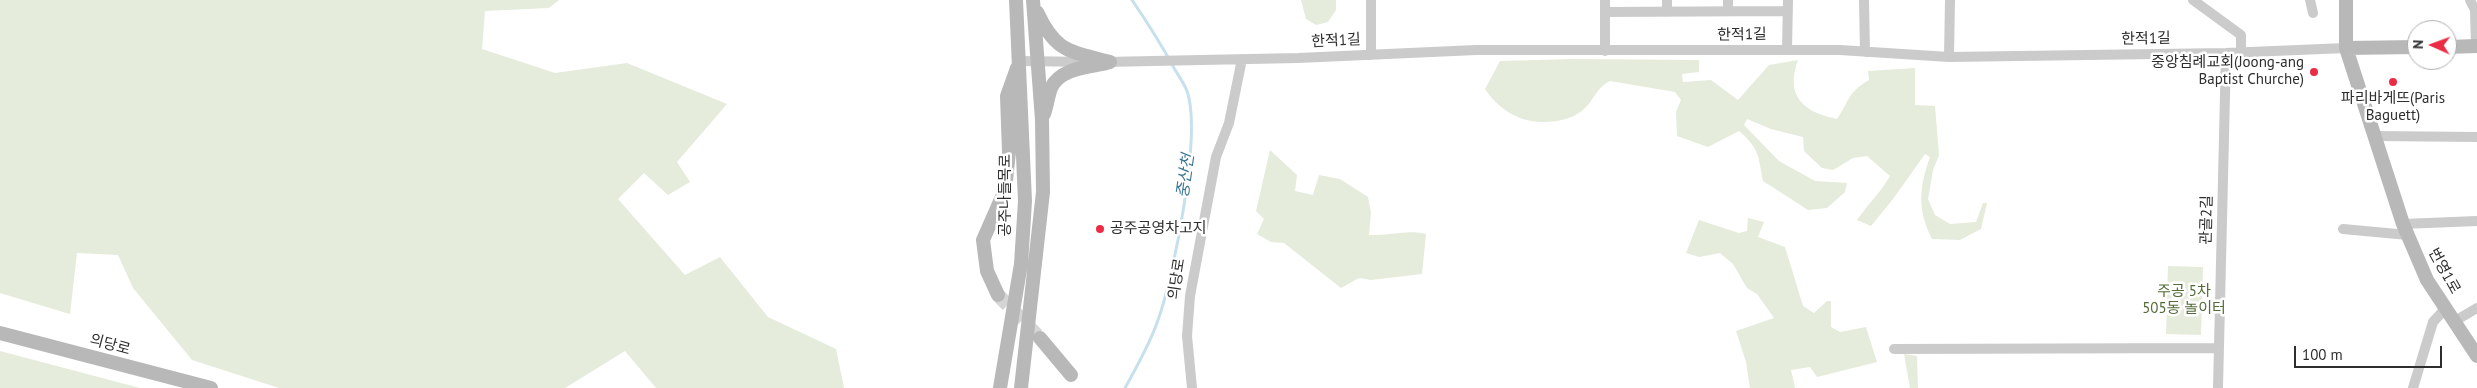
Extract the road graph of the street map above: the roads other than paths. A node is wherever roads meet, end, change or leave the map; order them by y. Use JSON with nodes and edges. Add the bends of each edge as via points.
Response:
{"nodes":[{"id":1,"x":1016,"y":0,"type":"edge"},
{"id":2,"x":1371,"y":0,"type":"edge"},
{"id":3,"x":1605,"y":0,"type":"edge"},
{"id":4,"x":1667,"y":0,"type":"edge"},
{"id":5,"x":1728,"y":0,"type":"edge"},
{"id":6,"x":1864,"y":0,"type":"edge"},
{"id":7,"x":1950,"y":0,"type":"edge"},
{"id":8,"x":2193,"y":0,"type":"edge"},
{"id":9,"x":2310,"y":0,"type":"edge"},
{"id":10,"x":2346,"y":0,"type":"edge"},
{"id":11,"x":2470,"y":0,"type":"edge"},
{"id":12,"x":1033,"y":2,"type":"edge"},
{"id":13,"x":1788,"y":5,"type":"edge"},
{"id":14,"x":1728,"y":11,"type":"junction"},
{"id":15,"x":1605,"y":12,"type":"junction"},
{"id":16,"x":1667,"y":12,"type":"junction"},
{"id":17,"x":2313,"y":13,"type":"dead end"},
{"id":18,"x":2457,"y":46,"type":"edge"},
{"id":19,"x":2477,"y":46,"type":"edge"},
{"id":20,"x":2407,"y":47,"type":"edge"},
{"id":21,"x":2346,"y":48,"type":"junction"},
{"id":22,"x":1787,"y":50,"type":"junction"},
{"id":23,"x":1605,"y":52,"type":"junction"},
{"id":24,"x":1865,"y":52,"type":"junction"},
{"id":25,"x":2226,"y":53,"type":"junction"},
{"id":26,"x":2241,"y":53,"type":"junction"},
{"id":27,"x":1371,"y":55,"type":"junction"},
{"id":28,"x":1949,"y":57,"type":"junction"},
{"id":29,"x":1242,"y":59,"type":"junction"},
{"id":30,"x":1019,"y":60,"type":"junction"},
{"id":31,"x":1037,"y":61,"type":"junction"},
{"id":32,"x":1110,"y":62,"type":"junction"},
{"id":33,"x":1042,"y":120,"type":"junction"},
{"id":34,"x":2375,"y":136,"type":"junction"},
{"id":35,"x":2477,"y":137,"type":"edge"},
{"id":36,"x":2477,"y":221,"type":"edge"},
{"id":37,"x":2343,"y":229,"type":"dead end"},
{"id":38,"x":2406,"y":230,"type":"junction"},
{"id":39,"x":998,"y":296,"type":"tunnel mouth"},
{"id":40,"x":2446,"y":308,"type":"junction"},
{"id":41,"x":2477,"y":308,"type":"edge"},
{"id":42,"x":2455,"y":321,"type":"junction"},
{"id":43,"x":0,"y":333,"type":"edge"},
{"id":44,"x":1040,"y":338,"type":"tunnel mouth"},
{"id":45,"x":2219,"y":348,"type":"junction"},
{"id":46,"x":1894,"y":349,"type":"dead end"},
{"id":47,"x":2477,"y":356,"type":"edge"},
{"id":48,"x":1071,"y":375,"type":"dead end"},
{"id":49,"x":1001,"y":384,"type":"edge"},
{"id":50,"x":1022,"y":386,"type":"edge"},
{"id":51,"x":211,"y":388,"type":"edge"},
{"id":52,"x":1192,"y":388,"type":"edge"},
{"id":53,"x":2218,"y":388,"type":"edge"},
{"id":54,"x":2413,"y":388,"type":"edge"}],
"edges":[{"from":1,"to":30,"type":"main road","name":"공주나들목로"},
{"from":2,"to":27,"type":"street"},
{"from":3,"to":15,"type":"street"},
{"from":4,"to":16,"type":"street"},
{"from":5,"to":14,"type":"street"},
{"from":6,"to":24,"type":"street"},
{"from":7,"to":28,"type":"street"},
{"from":8,"to":26,"type":"street","via":[[2240,35]]},
{"from":9,"to":17,"type":"street"},
{"from":10,"to":21,"type":"main road","name":"번영1로"},
{"from":11,"to":19,"type":"street","via":[[2475,10]]},
{"from":12,"to":31,"type":"main road"},
{"from":12,"to":32,"type":"main road","via":[[1044,26],[1058,45],[1068,51]]},
{"from":13,"to":14,"type":"street"},
{"from":13,"to":22,"type":"street"},
{"from":14,"to":16,"type":"street"},
{"from":15,"to":16,"type":"street"},
{"from":15,"to":23,"type":"street"},
{"from":18,"to":19,"type":"main road"},
{"from":20,"to":21,"type":"main road"},
{"from":21,"to":26,"type":"street","name":"한적1길"},
{"from":21,"to":34,"type":"main road","name":"번영1로"},
{"from":22,"to":23,"type":"street","name":"한적1길"},
{"from":22,"to":24,"type":"street","name":"한적1길"},
{"from":23,"to":27,"type":"street","name":"한적1길","via":[[1476,50]]},
{"from":24,"to":28,"type":"street","name":"한적1길"},
{"from":25,"to":26,"type":"street","name":"한적1길"},
{"from":25,"to":28,"type":"street","name":"한적1길"},
{"from":25,"to":45,"type":"street","name":"관골2길"},
{"from":27,"to":29,"type":"street","name":"한적1길"},
{"from":29,"to":32,"type":"street","name":"한적1길"},
{"from":29,"to":52,"type":"street","name":"의당로","via":[[1229,123],[1216,157],[1190,296],[1187,336]]},
{"from":30,"to":31,"type":"street","name":"한적1길"},
{"from":30,"to":39,"type":"main road","via":[[1007,96],[1009,152],[1005,190],[983,240],[987,271]]},
{"from":30,"to":49,"type":"main road","name":"공주나들목로","via":[[1025,201],[1021,264]]},
{"from":31,"to":32,"type":"street","name":"한적1길"},
{"from":31,"to":33,"type":"main road"},
{"from":32,"to":33,"type":"main road","via":[[1071,71],[1060,77],[1052,87]]},
{"from":33,"to":50,"type":"main road","via":[[1043,192]]},
{"from":34,"to":35,"type":"street"},
{"from":34,"to":38,"type":"main road","name":"번영1로"},
{"from":36,"to":38,"type":"street"},
{"from":37,"to":38,"type":"street"},
{"from":38,"to":40,"type":"main road","name":"번영1로","via":[[2427,280]]},
{"from":40,"to":42,"type":"main road","name":"번영1로"},
{"from":40,"to":54,"type":"street","via":[[2433,322]]},
{"from":41,"to":42,"type":"street"},
{"from":42,"to":47,"type":"main road","name":"번영1로"},
{"from":43,"to":51,"type":"main road","name":"의당로"},
{"from":44,"to":48,"type":"main road"},
{"from":45,"to":46,"type":"street"},
{"from":45,"to":53,"type":"street","name":"관골2길"}]}
